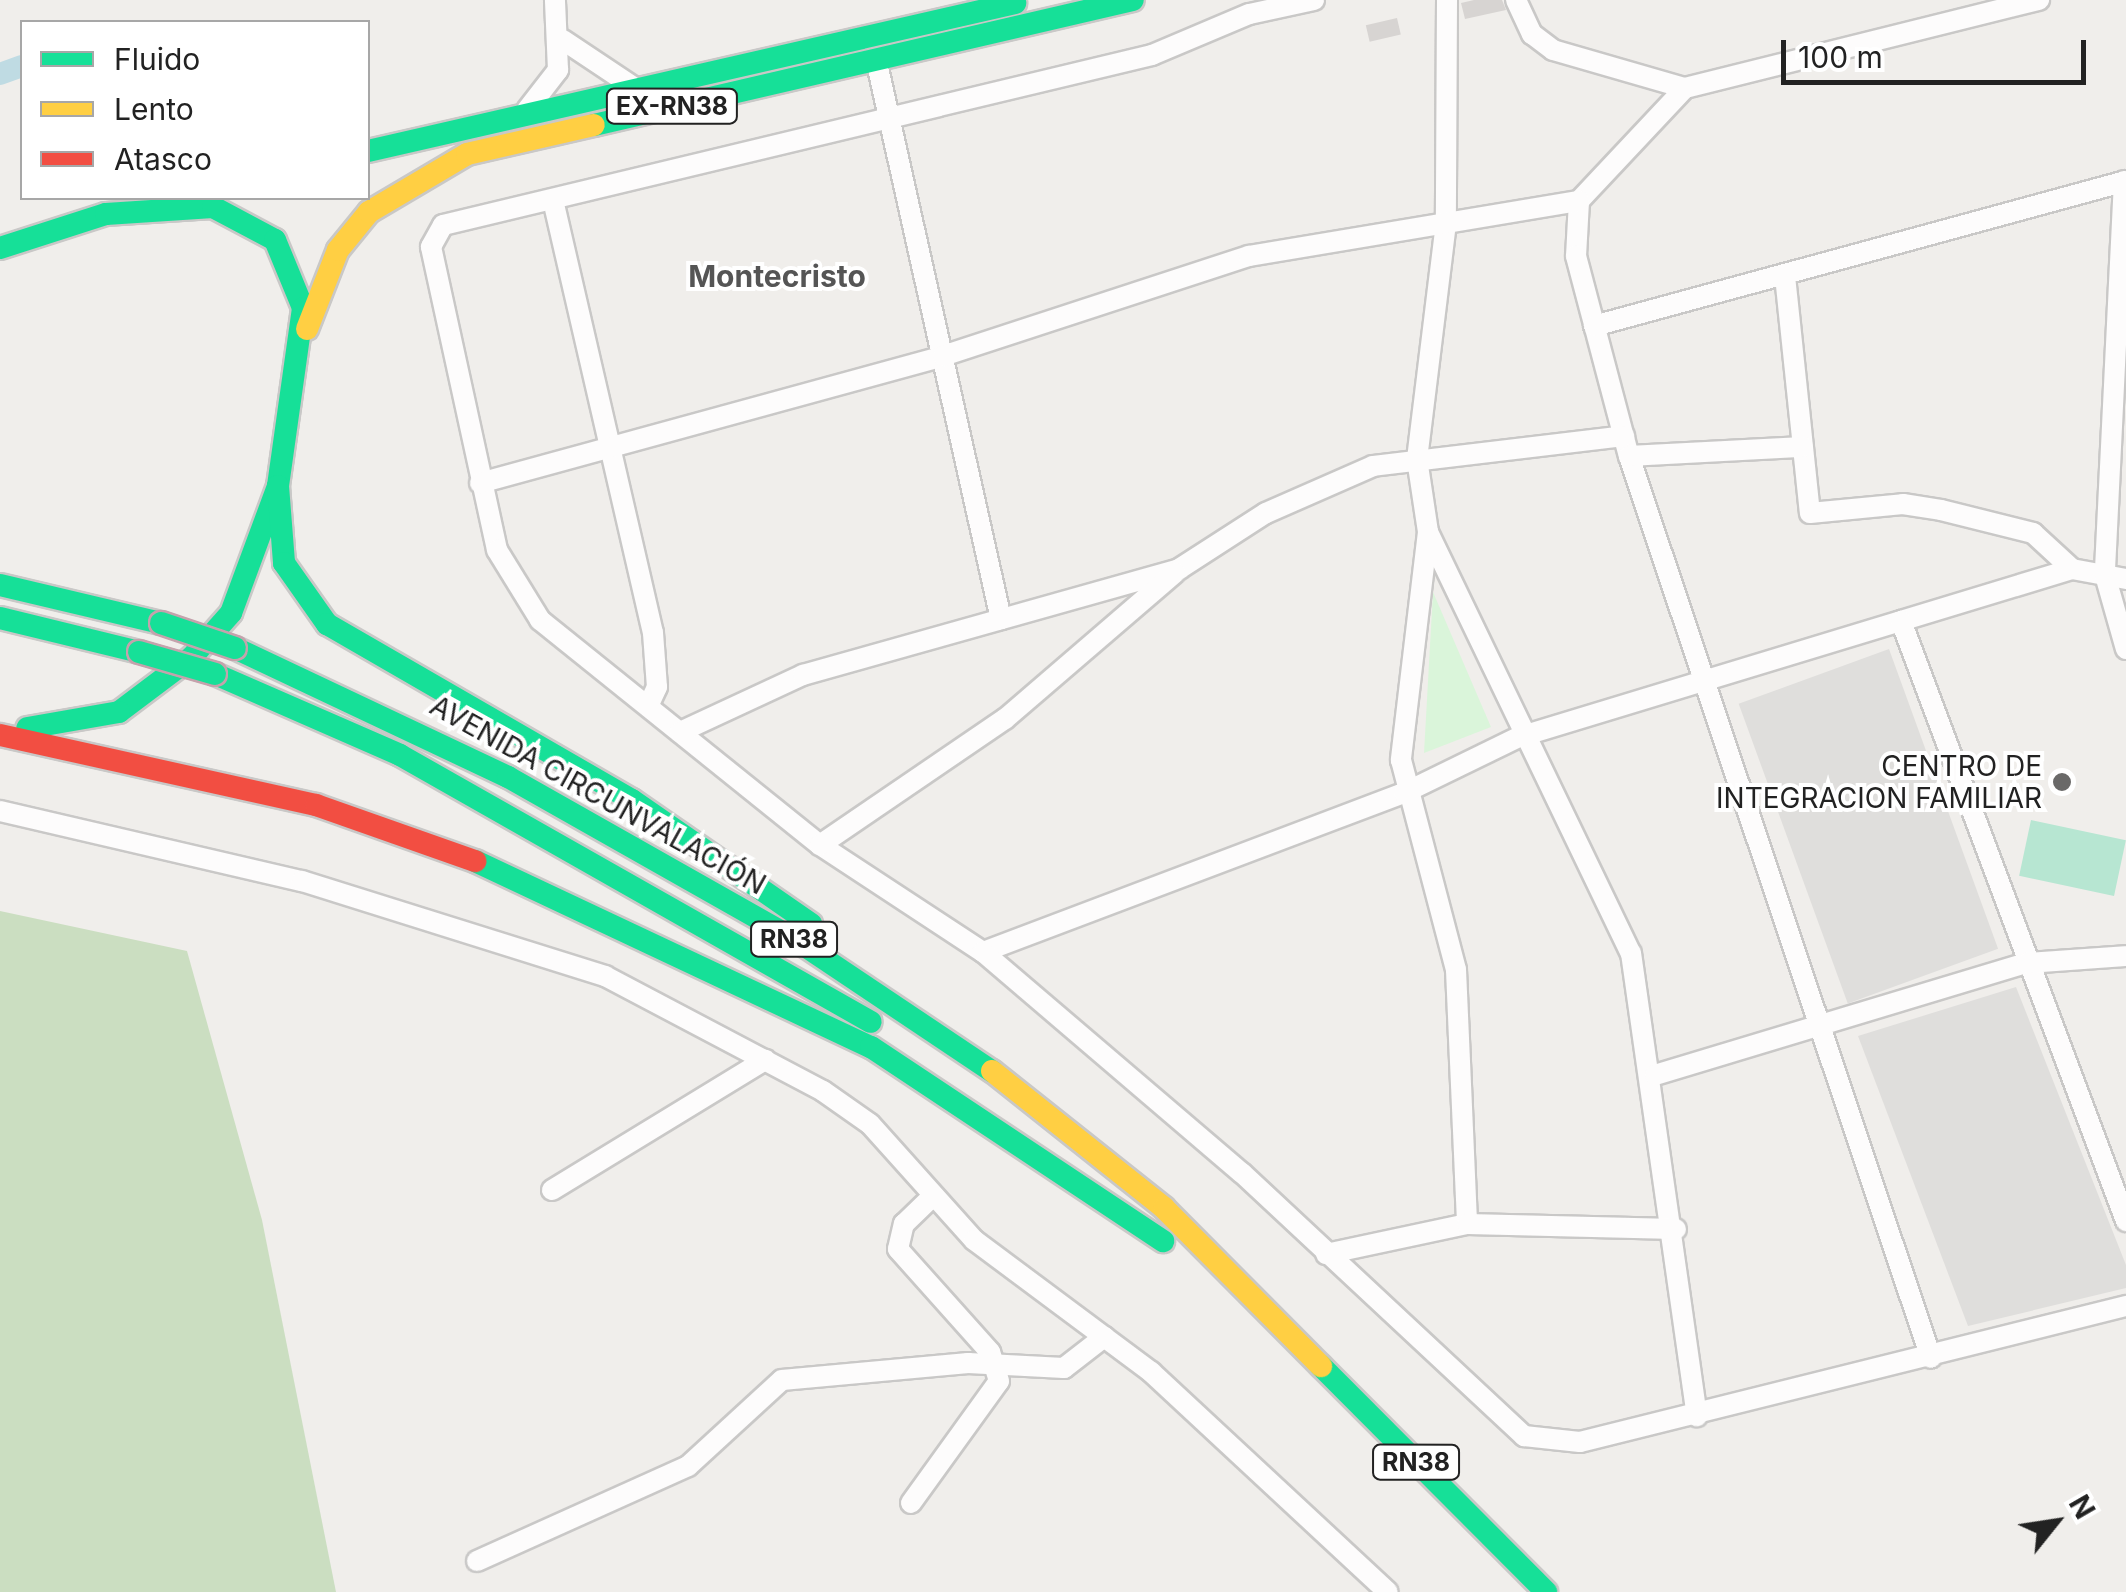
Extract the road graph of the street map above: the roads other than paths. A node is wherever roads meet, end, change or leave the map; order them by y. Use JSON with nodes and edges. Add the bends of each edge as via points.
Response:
{"nodes":[{"id":1,"x":554,"y":0,"type":"edge"},
{"id":2,"x":1029,"y":0,"type":"edge"},
{"id":3,"x":1133,"y":0,"type":"edge"},
{"id":4,"x":1314,"y":0,"type":"edge"},
{"id":5,"x":1447,"y":0,"type":"edge"},
{"id":6,"x":1516,"y":0,"type":"edge"},
{"id":7,"x":2039,"y":0,"type":"edge"},
{"id":8,"x":562,"y":40,"type":"junction"},
{"id":9,"x":876,"y":59,"type":"junction"},
{"id":10,"x":1685,"y":88,"type":"junction"},
{"id":11,"x":637,"y":89,"type":"junction"},
{"id":12,"x":522,"y":114,"type":"junction"},
{"id":13,"x":890,"y":118,"type":"junction"},
{"id":14,"x":370,"y":151,"type":"edge"},
{"id":15,"x":2125,"y":181,"type":"edge"},
{"id":16,"x":167,"y":200,"type":"edge"},
{"id":17,"x":552,"y":200,"type":"junction"},
{"id":18,"x":1579,"y":200,"type":"junction"},
{"id":19,"x":106,"y":214,"type":"junction"},
{"id":20,"x":1446,"y":223,"type":"junction"},
{"id":21,"x":0,"y":248,"type":"edge"},
{"id":22,"x":1784,"y":276,"type":"junction"},
{"id":23,"x":1594,"y":326,"type":"junction"},
{"id":24,"x":302,"y":343,"type":"junction"},
{"id":25,"x":943,"y":356,"type":"junction"},
{"id":26,"x":1627,"y":446,"type":"junction"},
{"id":27,"x":1803,"y":447,"type":"junction"},
{"id":28,"x":608,"y":448,"type":"junction"},
{"id":29,"x":1417,"y":459,"type":"junction"},
{"id":30,"x":480,"y":483,"type":"junction"},
{"id":31,"x":278,"y":486,"type":"junction"},
{"id":32,"x":1428,"y":532,"type":"junction"},
{"id":33,"x":2072,"y":568,"type":"junction"},
{"id":34,"x":1179,"y":569,"type":"junction"},
{"id":35,"x":2116,"y":577,"type":"edge"},
{"id":36,"x":0,"y":585,"type":"edge"},
{"id":37,"x":0,"y":618,"type":"edge"},
{"id":38,"x":1001,"y":619,"type":"junction"},
{"id":39,"x":1901,"y":622,"type":"junction"},
{"id":40,"x":2126,"y":650,"type":"edge"},
{"id":41,"x":1706,"y":678,"type":"junction"},
{"id":42,"x":648,"y":706,"type":"junction"},
{"id":43,"x":0,"y":732,"type":"edge"},
{"id":44,"x":680,"y":732,"type":"junction"},
{"id":45,"x":1519,"y":736,"type":"junction"},
{"id":46,"x":1404,"y":792,"type":"junction"},
{"id":47,"x":0,"y":811,"type":"edge"},
{"id":48,"x":820,"y":845,"type":"junction"},
{"id":49,"x":982,"y":952,"type":"junction"},
{"id":50,"x":2126,"y":956,"type":"edge"},
{"id":51,"x":2027,"y":963,"type":"junction"},
{"id":52,"x":1822,"y":1026,"type":"junction"},
{"id":53,"x":765,"y":1060,"type":"junction"},
{"id":54,"x":1655,"y":1075,"type":"junction"},
{"id":55,"x":1084,"y":1139,"type":"junction"},
{"id":56,"x":552,"y":1190,"type":"dead end"},
{"id":57,"x":931,"y":1198,"type":"junction"},
{"id":58,"x":2126,"y":1220,"type":"edge"},
{"id":59,"x":1467,"y":1224,"type":"junction"},
{"id":60,"x":1676,"y":1228,"type":"junction"},
{"id":61,"x":1163,"y":1241,"type":"junction"},
{"id":62,"x":1326,"y":1254,"type":"junction"},
{"id":63,"x":2126,"y":1306,"type":"edge"},
{"id":64,"x":1284,"y":1333,"type":"junction"},
{"id":65,"x":1104,"y":1337,"type":"junction"},
{"id":66,"x":1931,"y":1358,"type":"junction"},
{"id":67,"x":998,"y":1366,"type":"junction"},
{"id":68,"x":1697,"y":1416,"type":"junction"},
{"id":69,"x":911,"y":1503,"type":"dead end"},
{"id":70,"x":477,"y":1561,"type":"dead end"},
{"id":71,"x":1388,"y":1592,"type":"edge"},
{"id":72,"x":1546,"y":1592,"type":"edge"}],
"edges":[{"from":1,"to":8,"type":"street"},
{"from":2,"to":11,"type":"main road","number":"EX-RN38"},
{"from":3,"to":9,"type":"main road","number":"EX-RN38"},
{"from":4,"to":13,"type":"street","via":[[1249,14],[1152,55]]},
{"from":5,"to":20,"type":"street"},
{"from":6,"to":10,"type":"street","via":[[1532,34],[1553,50]]},
{"from":7,"to":10,"type":"street"},
{"from":8,"to":11,"type":"street"},
{"from":8,"to":12,"type":"street","via":[[544,96]]},
{"from":9,"to":13,"type":"street"},
{"from":9,"to":24,"type":"main road","number":"EX-RN38","via":[[484,150],[426,172],[369,212],[338,250]]},
{"from":10,"to":18,"type":"street"},
{"from":11,"to":12,"type":"main road","number":"EX-RN38"},
{"from":12,"to":14,"type":"main road","number":"EX-RN38"},
{"from":13,"to":17,"type":"street"},
{"from":13,"to":25,"type":"street"},
{"from":15,"to":22,"type":"street"},
{"from":15,"to":35,"type":"street"},
{"from":16,"to":19,"type":"main road"},
{"from":17,"to":28,"type":"street"},
{"from":17,"to":30,"type":"street","via":[[443,225],[433,236]]},
{"from":18,"to":20,"type":"street"},
{"from":18,"to":23,"type":"street","via":[[1576,256]]},
{"from":19,"to":21,"type":"main road"},
{"from":19,"to":24,"type":"main road","via":[[213,207],[254,222],[299,280]]},
{"from":20,"to":25,"type":"street","via":[[1248,256]]},
{"from":20,"to":29,"type":"street"},
{"from":22,"to":23,"type":"street"},
{"from":22,"to":27,"type":"street"},
{"from":23,"to":26,"type":"street"},
{"from":24,"to":31,"type":"main road"},
{"from":25,"to":28,"type":"street"},
{"from":25,"to":38,"type":"street"},
{"from":26,"to":27,"type":"street"},
{"from":26,"to":29,"type":"street"},
{"from":26,"to":41,"type":"street"},
{"from":27,"to":33,"type":"street","via":[[1810,512],[1903,504],[1941,510],[2033,533]]},
{"from":28,"to":30,"type":"street"},
{"from":28,"to":42,"type":"street","via":[[652,633],[657,687]]},
{"from":29,"to":32,"type":"street"},
{"from":29,"to":34,"type":"street","via":[[1335,480]]},
{"from":30,"to":42,"type":"street","via":[[497,550],[529,606]]},
{"from":31,"to":43,"type":"main road","via":[[247,586],[192,657],[118,712],[72,727]]},
{"from":31,"to":55,"type":"main road","via":[[284,563],[327,624],[696,842],[966,1039]]},
{"from":32,"to":45,"type":"street"},
{"from":32,"to":46,"type":"street"},
{"from":33,"to":35,"type":"street"},
{"from":33,"to":39,"type":"street"},
{"from":34,"to":38,"type":"street"},
{"from":34,"to":48,"type":"street","via":[[1004,719]]},
{"from":35,"to":40,"type":"street"},
{"from":36,"to":55,"type":"main road","name":"AVENIDA CIRCUNVALACIÓN","number":"RN38","bridge":true,"via":[[235,648],[415,727],[778,929]]},
{"from":37,"to":61,"type":"main road","name":"AVENIDA CIRCUNVALACIÓN","number":"RN38","bridge":true,"via":[[214,674],[400,755],[778,966],[942,1071]]},
{"from":38,"to":44,"type":"street","via":[[803,675]]},
{"from":39,"to":41,"type":"street"},
{"from":39,"to":51,"type":"street"},
{"from":41,"to":45,"type":"street"},
{"from":41,"to":52,"type":"street"},
{"from":42,"to":44,"type":"street"},
{"from":43,"to":61,"type":"main road","via":[[316,805],[478,862],[871,1047]]},
{"from":44,"to":48,"type":"street"},
{"from":45,"to":46,"type":"street"},
{"from":45,"to":54,"type":"street","via":[[1631,953]]},
{"from":46,"to":49,"type":"street"},
{"from":46,"to":59,"type":"street","via":[[1456,970]]},
{"from":47,"to":53,"type":"street","via":[[302,881],[605,976]]},
{"from":48,"to":49,"type":"street"},
{"from":49,"to":62,"type":"street"},
{"from":50,"to":51,"type":"street"},
{"from":51,"to":52,"type":"street"},
{"from":51,"to":58,"type":"street"},
{"from":52,"to":54,"type":"street"},
{"from":52,"to":66,"type":"street"},
{"from":53,"to":56,"type":"street"},
{"from":53,"to":57,"type":"street","via":[[870,1124]]},
{"from":54,"to":60,"type":"street"},
{"from":55,"to":64,"type":"main road","name":"AVENIDA CIRCUNVALACIÓN","number":"RN38","via":[[1219,1260]]},
{"from":57,"to":65,"type":"street"},
{"from":57,"to":67,"type":"street","via":[[904,1224],[898,1250]]},
{"from":59,"to":60,"type":"street"},
{"from":59,"to":62,"type":"street"},
{"from":60,"to":68,"type":"street"},
{"from":61,"to":64,"type":"main road","name":"AVENIDA CIRCUNVALACIÓN","number":"RN38"},
{"from":62,"to":68,"type":"street","via":[[1524,1436],[1580,1442]]},
{"from":63,"to":66,"type":"street"},
{"from":64,"to":72,"type":"main road","name":"AVENIDA CIRCUNVALACIÓN","number":"RN38"},
{"from":65,"to":67,"type":"street","via":[[1064,1368]]},
{"from":65,"to":71,"type":"street"},
{"from":66,"to":68,"type":"street"},
{"from":67,"to":69,"type":"street","via":[[996,1395]]},
{"from":67,"to":70,"type":"street","via":[[824,1370],[782,1380],[688,1466]]}]}
